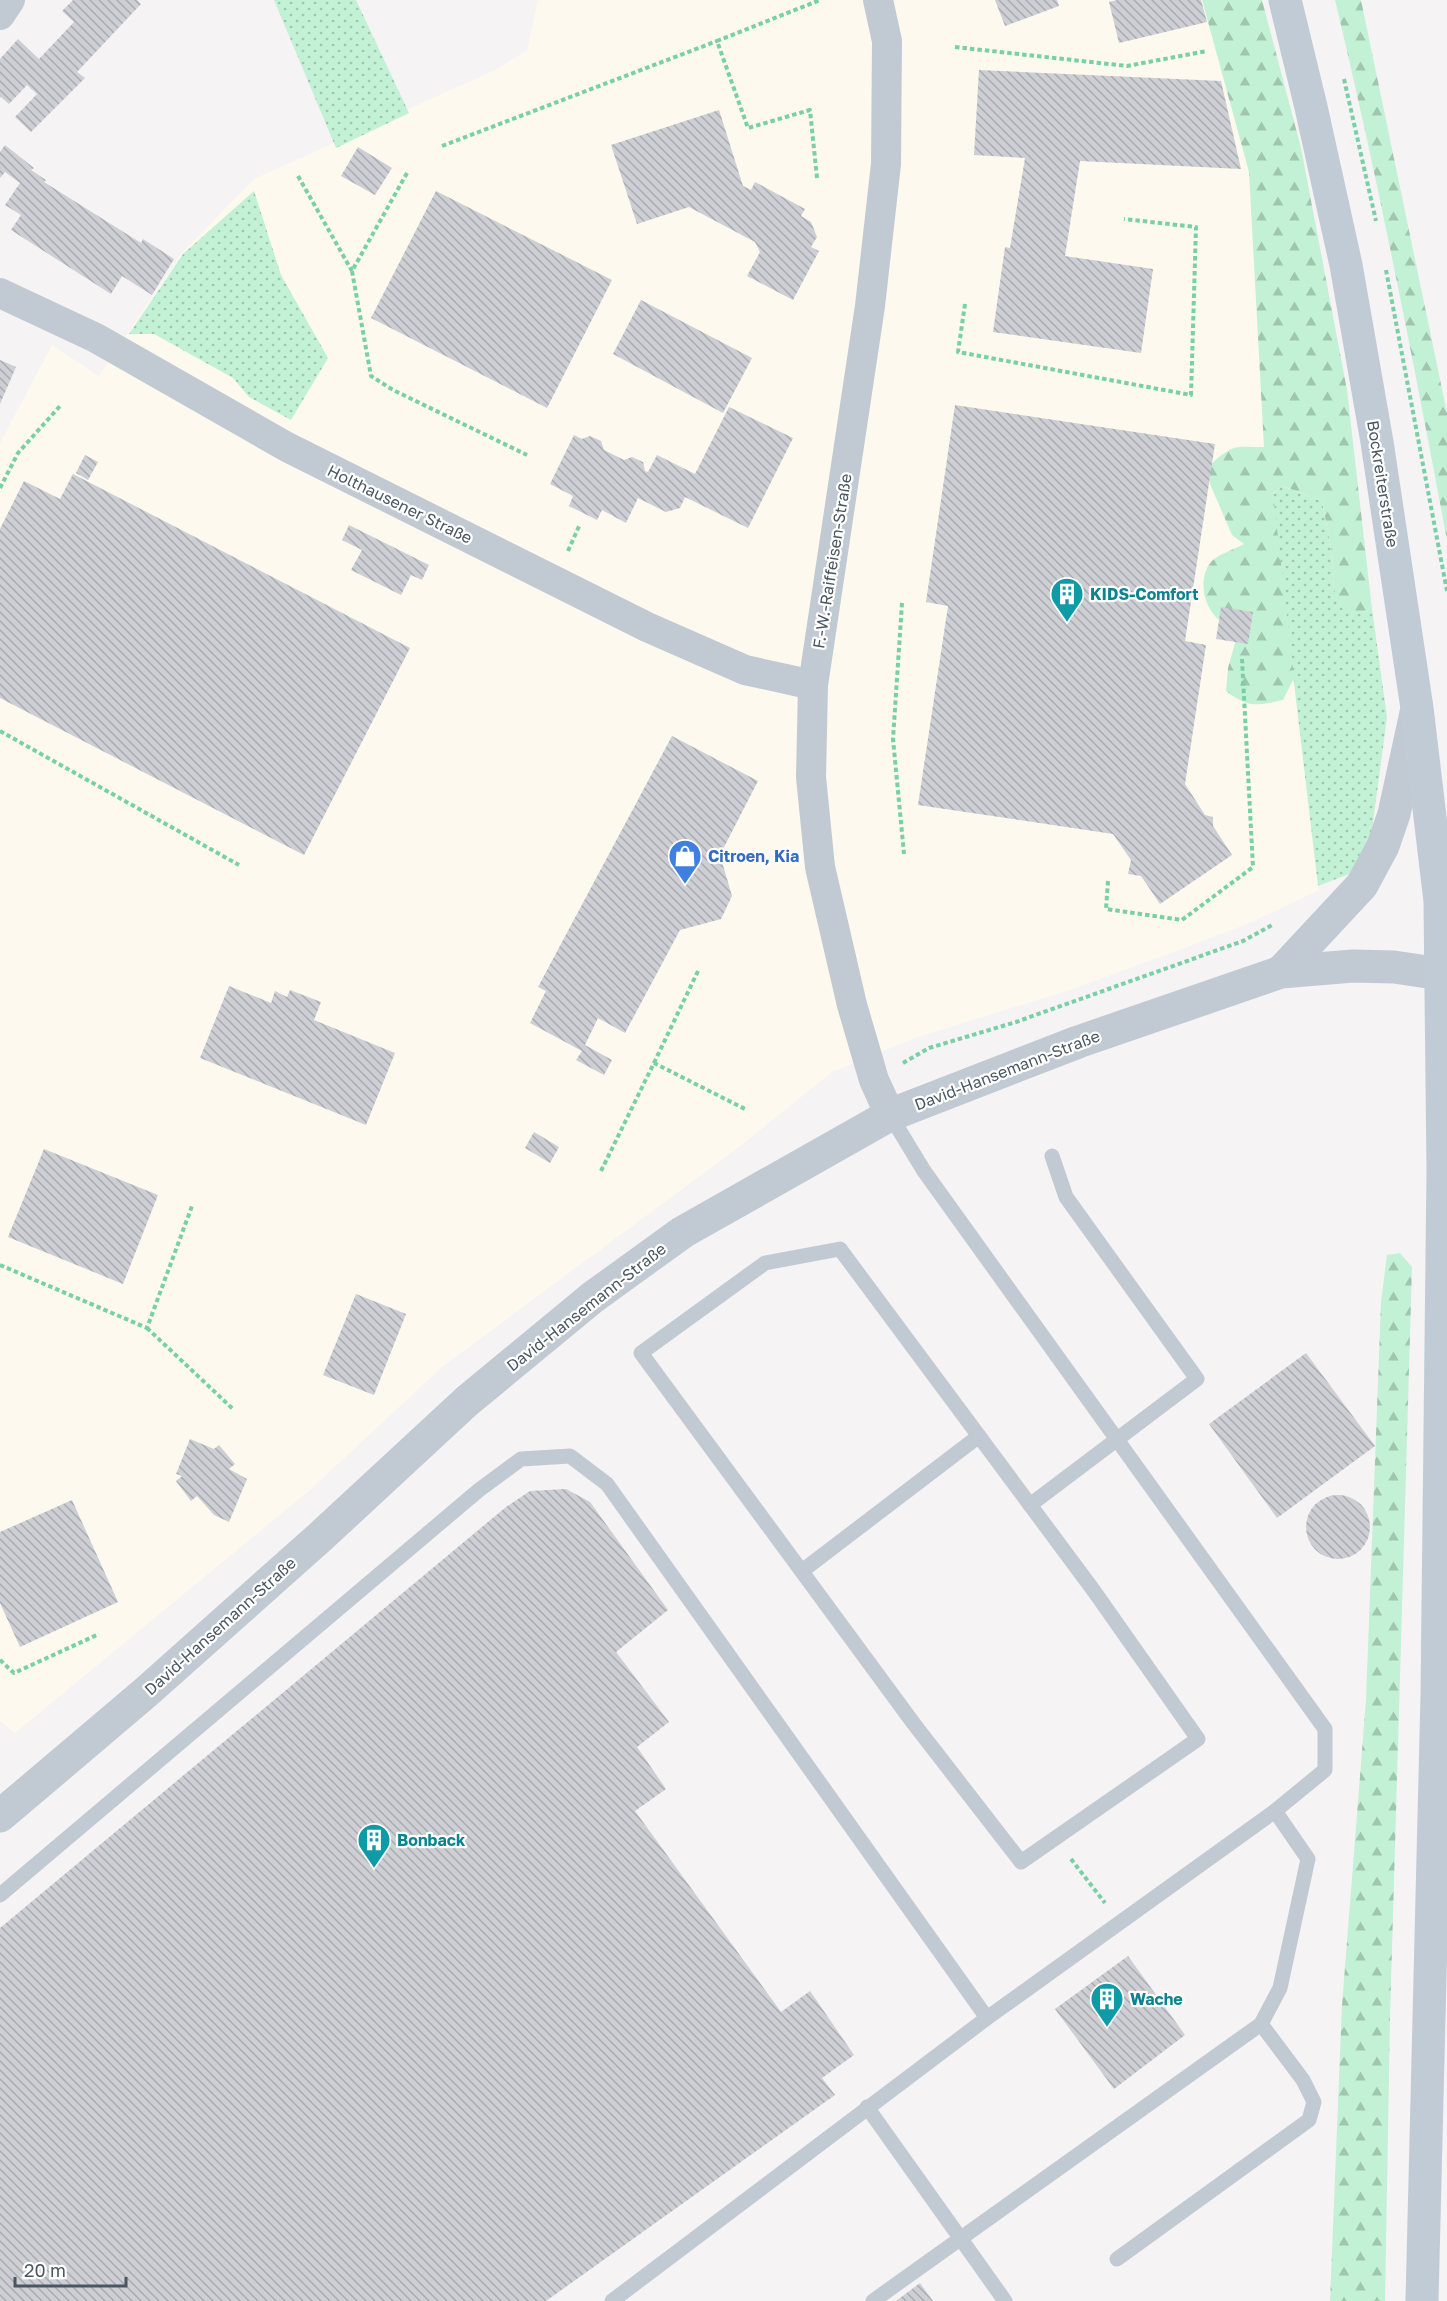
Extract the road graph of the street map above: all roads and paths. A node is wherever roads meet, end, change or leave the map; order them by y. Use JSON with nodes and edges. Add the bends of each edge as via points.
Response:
{"nodes":[{"id":1,"x":10,"y":0,"type":"edge"},
{"id":2,"x":820,"y":0,"type":"edge"},
{"id":3,"x":878,"y":0,"type":"edge"},
{"id":4,"x":1285,"y":0,"type":"edge"},
{"id":5,"x":0,"y":15,"type":"edge"},
{"id":6,"x":717,"y":41,"type":"junction"},
{"id":7,"x":955,"y":47,"type":"dead end"},
{"id":8,"x":1207,"y":51,"type":"dead end"},
{"id":9,"x":442,"y":146,"type":"dead end"},
{"id":10,"x":407,"y":173,"type":"dead end"},
{"id":11,"x":298,"y":176,"type":"dead end"},
{"id":12,"x":818,"y":178,"type":"dead end"},
{"id":13,"x":1124,"y":219,"type":"dead end"},
{"id":14,"x":352,"y":271,"type":"junction"},
{"id":15,"x":0,"y":293,"type":"edge"},
{"id":16,"x":965,"y":304,"type":"dead end"},
{"id":17,"x":60,"y":406,"type":"dead end"},
{"id":18,"x":527,"y":455,"type":"dead end"},
{"id":19,"x":0,"y":488,"type":"edge"},
{"id":20,"x":902,"y":603,"type":"dead end"},
{"id":21,"x":1242,"y":659,"type":"dead end"},
{"id":22,"x":813,"y":685,"type":"junction"},
{"id":23,"x":1417,"y":708,"type":"junction"},
{"id":24,"x":0,"y":731,"type":"edge"},
{"id":25,"x":904,"y":854,"type":"dead end"},
{"id":26,"x":239,"y":864,"type":"dead end"},
{"id":27,"x":1108,"y":881,"type":"dead end"},
{"id":28,"x":1282,"y":920,"type":"dead end"},
{"id":29,"x":698,"y":971,"type":"dead end"},
{"id":30,"x":1281,"y":972,"type":"junction"},
{"id":31,"x":1444,"y":975,"type":"edge"},
{"id":32,"x":654,"y":1063,"type":"junction"},
{"id":33,"x":874,"y":1080,"type":"junction"},
{"id":34,"x":747,"y":1110,"type":"dead end"},
{"id":35,"x":890,"y":1115,"type":"junction"},
{"id":36,"x":1052,"y":1156,"type":"dead end"},
{"id":37,"x":602,"y":1171,"type":"dead end"},
{"id":38,"x":192,"y":1206,"type":"dead end"},
{"id":39,"x":0,"y":1265,"type":"edge"},
{"id":40,"x":147,"y":1328,"type":"junction"},
{"id":41,"x":234,"y":1410,"type":"dead end"},
{"id":42,"x":979,"y":1436,"type":"junction"},
{"id":43,"x":1117,"y":1439,"type":"junction"},
{"id":44,"x":1030,"y":1505,"type":"junction"},
{"id":45,"x":802,"y":1570,"type":"junction"},
{"id":46,"x":99,"y":1634,"type":"dead end"},
{"id":47,"x":0,"y":1660,"type":"edge"},
{"id":48,"x":4,"y":1805,"type":"edge"},
{"id":49,"x":1275,"y":1810,"type":"junction"},
{"id":50,"x":1056,"y":1838,"type":"junction"},
{"id":51,"x":1095,"y":1891,"type":"dead end"},
{"id":52,"x":0,"y":1895,"type":"edge"},
{"id":53,"x":987,"y":2018,"type":"junction"},
{"id":54,"x":1261,"y":2024,"type":"junction"},
{"id":55,"x":867,"y":2107,"type":"junction"},
{"id":56,"x":961,"y":2238,"type":"junction"},
{"id":57,"x":1116,"y":2259,"type":"dead end"},
{"id":58,"x":612,"y":2301,"type":"edge"},
{"id":59,"x":873,"y":2301,"type":"edge"},
{"id":60,"x":1005,"y":2301,"type":"edge"},
{"id":61,"x":1422,"y":2301,"type":"edge"}],
"edges":[{"from":1,"to":5,"type":"street"},
{"from":2,"to":6,"type":"path"},
{"from":3,"to":22,"type":"street","name":"F.-W.-Raiffeisen-Straße","via":[[887,40],[886,164],[870,306]]},
{"from":4,"to":23,"type":"main road","name":"Bockreiterstraße","via":[[1346,265]]},
{"from":6,"to":9,"type":"path"},
{"from":6,"to":12,"type":"path","via":[[748,128],[810,110]]},
{"from":7,"to":8,"type":"path","via":[[1126,66]]},
{"from":10,"to":14,"type":"path"},
{"from":11,"to":14,"type":"path"},
{"from":13,"to":16,"type":"path","via":[[1196,227],[1191,395],[958,352]]},
{"from":14,"to":18,"type":"path","via":[[371,376]]},
{"from":15,"to":22,"type":"street","name":"Holthausener Straße","via":[[96,338],[286,447],[647,627],[745,670]]},
{"from":17,"to":19,"type":"path","via":[[18,453]]},
{"from":20,"to":25,"type":"path","via":[[892,739]]},
{"from":21,"to":27,"type":"path","via":[[1253,867],[1182,920],[1106,909]]},
{"from":22,"to":33,"type":"street","name":"F.-W.-Raiffeisen-Straße","via":[[811,777],[820,867]]},
{"from":23,"to":30,"type":"street","name":"David-Hansemann-Straße","via":[[1383,846],[1362,885]]},
{"from":23,"to":31,"type":"main road","name":"Bockreiterstraße","via":[[1440,901]]},
{"from":24,"to":26,"type":"path"},
{"from":28,"to":33,"type":"path","via":[[1211,952],[1016,1022],[929,1047]]},
{"from":29,"to":32,"type":"path"},
{"from":30,"to":31,"type":"street","name":"David-Hansemann-Straße","via":[[1353,966],[1394,967]]},
{"from":30,"to":35,"type":"street","name":"David-Hansemann-Straße","via":[[1078,1042]]},
{"from":31,"to":61,"type":"main road","name":"Bockreiterstraße","via":[[1437,1695]]},
{"from":32,"to":34,"type":"path"},
{"from":32,"to":37,"type":"path"},
{"from":33,"to":35,"type":"street","name":"F.-W.-Raiffeisen-Straße"},
{"from":35,"to":43,"type":"lane","via":[[924,1171]]},
{"from":35,"to":48,"type":"street","name":"David-Hansemann-Straße","via":[[683,1232],[593,1297],[467,1401],[145,1692]]},
{"from":36,"to":43,"type":"lane","via":[[1066,1197],[1197,1379]]},
{"from":38,"to":40,"type":"path"},
{"from":39,"to":40,"type":"path"},
{"from":40,"to":41,"type":"path"},
{"from":42,"to":44,"type":"lane"},
{"from":42,"to":45,"type":"lane"},
{"from":42,"to":45,"type":"lane","via":[[840,1249],[765,1263],[641,1353]]},
{"from":43,"to":44,"type":"lane"},
{"from":43,"to":49,"type":"lane","via":[[1325,1729],[1325,1770]]},
{"from":44,"to":50,"type":"lane","via":[[1198,1739]]},
{"from":45,"to":50,"type":"lane","via":[[1021,1862]]},
{"from":46,"to":47,"type":"path","via":[[14,1673]]},
{"from":49,"to":53,"type":"lane"},
{"from":49,"to":54,"type":"lane","via":[[1308,1859],[1280,1988]]},
{"from":50,"to":51,"type":"path"},
{"from":52,"to":53,"type":"lane","via":[[478,1490],[521,1459],[570,1456],[607,1484]]},
{"from":53,"to":55,"type":"lane"},
{"from":54,"to":56,"type":"lane"},
{"from":54,"to":57,"type":"lane","via":[[1303,2080],[1314,2102],[1309,2120]]},
{"from":55,"to":56,"type":"lane"},
{"from":55,"to":58,"type":"lane"},
{"from":56,"to":59,"type":"lane"},
{"from":56,"to":60,"type":"lane"}]}
